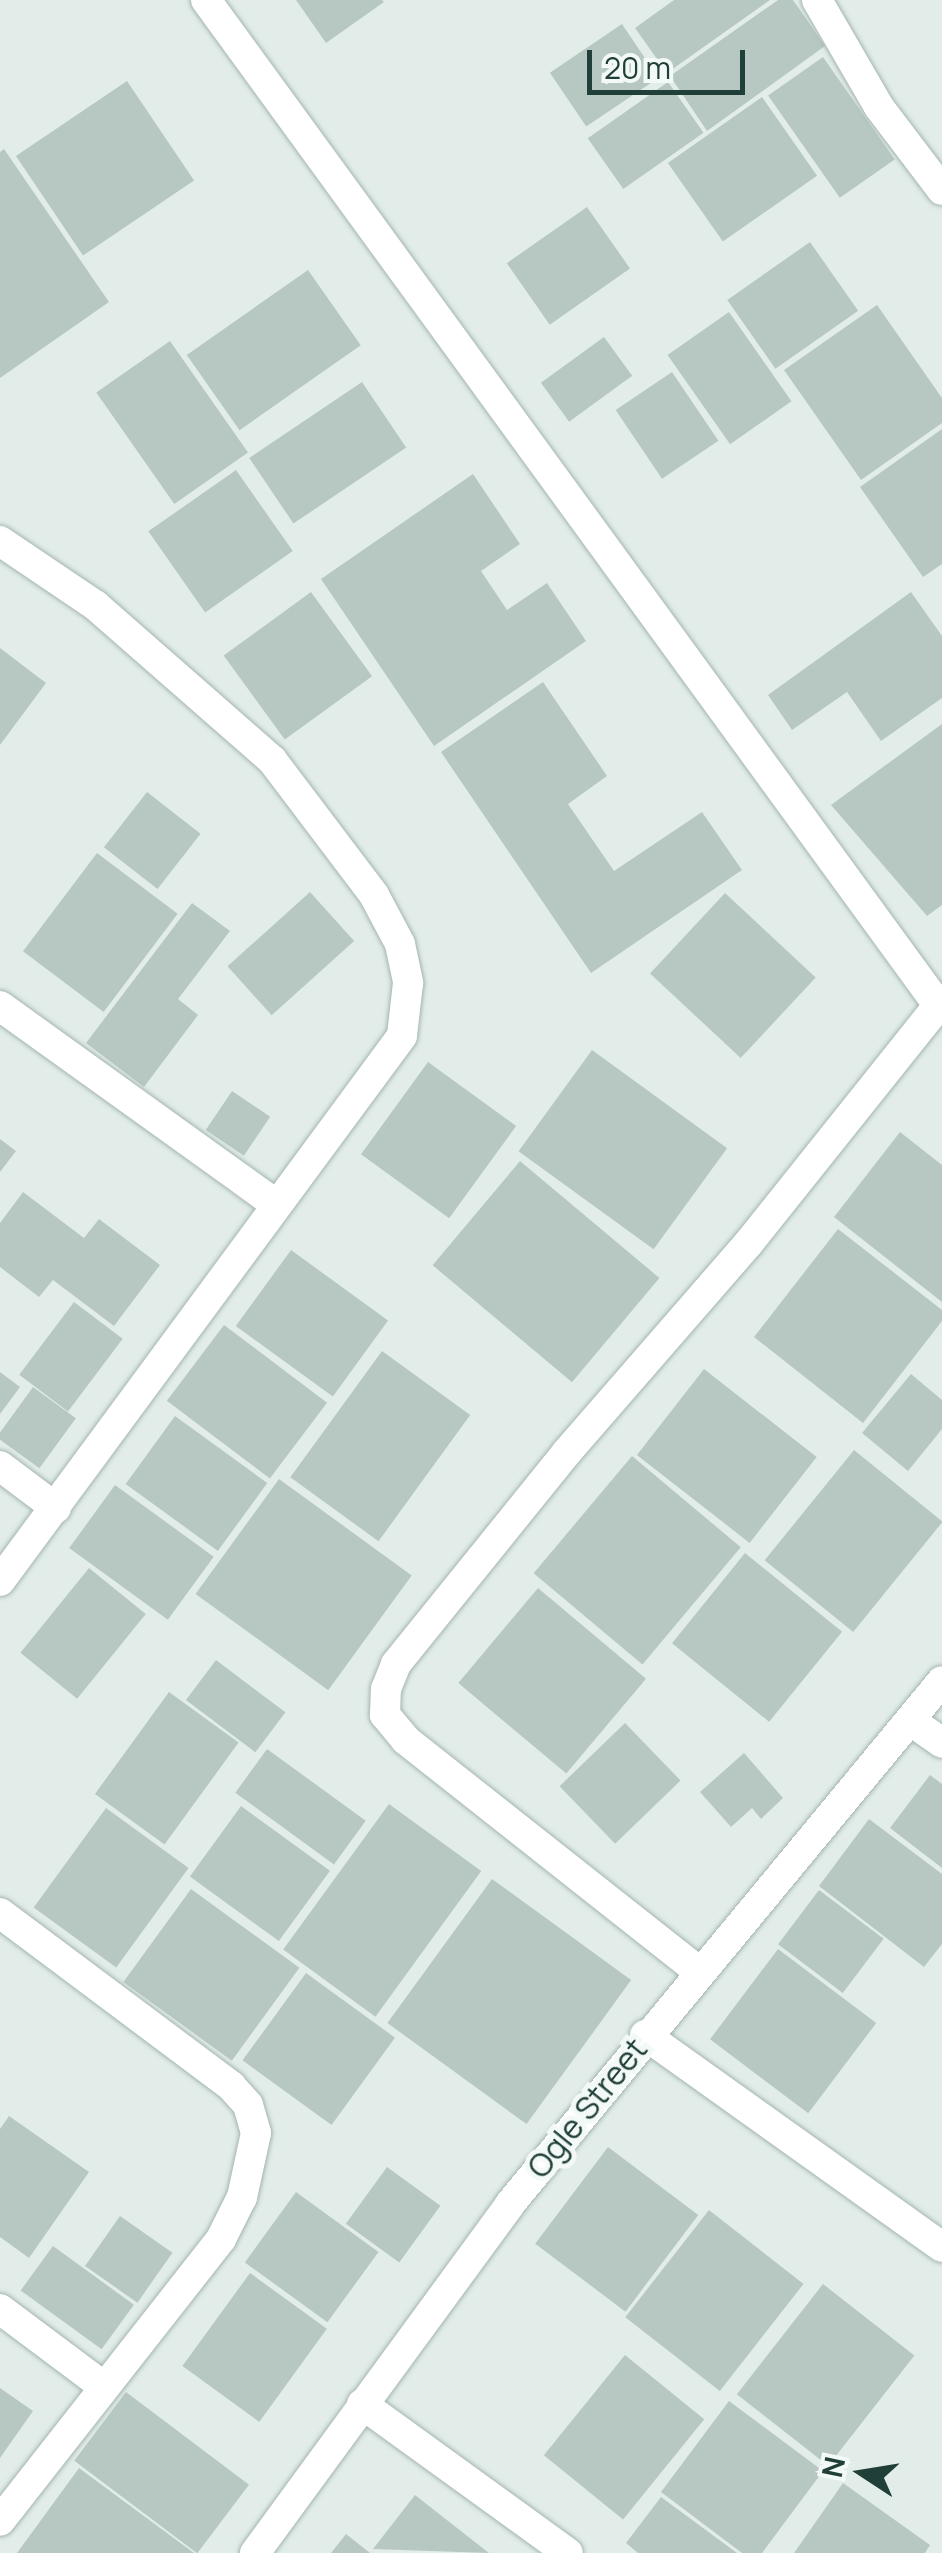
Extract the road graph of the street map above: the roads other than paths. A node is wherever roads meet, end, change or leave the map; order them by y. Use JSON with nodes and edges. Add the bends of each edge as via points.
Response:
{"nodes":[{"id":1,"x":206,"y":0,"type":"edge"},
{"id":2,"x":817,"y":0,"type":"edge"},
{"id":3,"x":942,"y":190,"type":"edge"},
{"id":4,"x":0,"y":541,"type":"edge"},
{"id":5,"x":940,"y":1003,"type":"edge"},
{"id":6,"x":0,"y":1006,"type":"edge"},
{"id":7,"x":277,"y":1205,"type":"junction"},
{"id":8,"x":0,"y":1466,"type":"edge"},
{"id":9,"x":56,"y":1508,"type":"junction"},
{"id":10,"x":0,"y":1581,"type":"edge"},
{"id":11,"x":942,"y":1681,"type":"edge"},
{"id":12,"x":911,"y":1721,"type":"junction"},
{"id":13,"x":942,"y":1744,"type":"edge"},
{"id":14,"x":0,"y":1913,"type":"edge"},
{"id":15,"x":697,"y":1970,"type":"junction"},
{"id":16,"x":644,"y":2036,"type":"junction"},
{"id":17,"x":942,"y":2247,"type":"edge"},
{"id":18,"x":0,"y":2309,"type":"edge"},
{"id":19,"x":103,"y":2386,"type":"junction"},
{"id":20,"x":362,"y":2404,"type":"junction"},
{"id":21,"x":0,"y":2521,"type":"edge"},
{"id":22,"x":254,"y":2553,"type":"edge"},
{"id":23,"x":568,"y":2553,"type":"edge"}],
"edges":[{"from":1,"to":5,"type":"street"},
{"from":2,"to":3,"type":"street","via":[[879,106]]},
{"from":4,"to":7,"type":"street","via":[[96,605],[272,760],[374,895],[400,944],[408,983],[402,1036]]},
{"from":5,"to":15,"type":"street","via":[[396,1664],[386,1689],[385,1715],[406,1740]]},
{"from":6,"to":7,"type":"street"},
{"from":7,"to":9,"type":"street"},
{"from":8,"to":9,"type":"street"},
{"from":9,"to":10,"type":"street"},
{"from":11,"to":12,"type":"street","name":"Ogle Street"},
{"from":12,"to":13,"type":"street"},
{"from":12,"to":15,"type":"street","name":"Ogle Street"},
{"from":14,"to":19,"type":"street","via":[[231,2086],[248,2105],[256,2132],[248,2180],[222,2239]]},
{"from":15,"to":16,"type":"street","name":"Ogle Street"},
{"from":16,"to":17,"type":"street"},
{"from":16,"to":20,"type":"street","name":"Ogle Street"},
{"from":18,"to":19,"type":"street"},
{"from":19,"to":21,"type":"street"},
{"from":20,"to":22,"type":"street","name":"Ogle Street"},
{"from":20,"to":23,"type":"street"}]}
